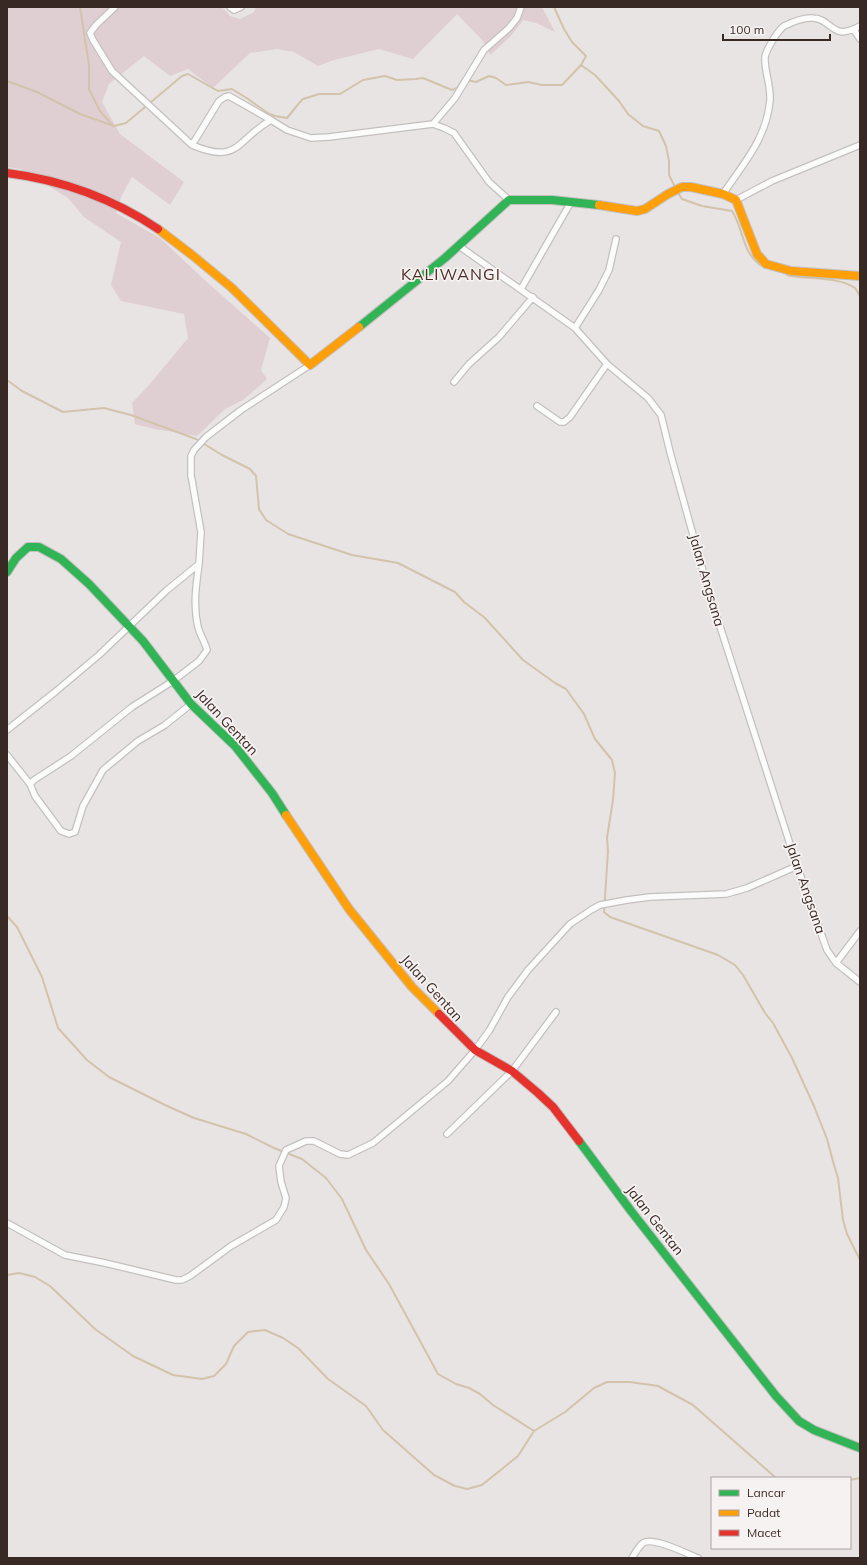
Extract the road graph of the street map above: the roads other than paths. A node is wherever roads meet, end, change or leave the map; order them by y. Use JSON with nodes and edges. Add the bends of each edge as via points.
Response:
{"nodes":[{"id":1,"x":115,"y":7,"type":"edge"},
{"id":2,"x":230,"y":7,"type":"edge"},
{"id":3,"x":241,"y":7,"type":"edge"},
{"id":4,"x":521,"y":7,"type":"edge"},
{"id":5,"x":860,"y":26,"type":"edge"},
{"id":6,"x":854,"y":30,"type":"junction"},
{"id":7,"x":860,"y":39,"type":"edge"},
{"id":8,"x":271,"y":120,"type":"junction"},
{"id":9,"x":433,"y":124,"type":"junction"},
{"id":10,"x":192,"y":145,"type":"junction"},
{"id":11,"x":860,"y":145,"type":"edge"},
{"id":12,"x":7,"y":173,"type":"edge"},
{"id":13,"x":723,"y":194,"type":"junction"},
{"id":14,"x":509,"y":200,"type":"junction"},
{"id":15,"x":736,"y":200,"type":"junction"},
{"id":16,"x":572,"y":202,"type":"junction"},
{"id":17,"x":616,"y":238,"type":"dead end"},
{"id":18,"x":459,"y":246,"type":"junction"},
{"id":19,"x":860,"y":276,"type":"edge"},
{"id":20,"x":521,"y":289,"type":"junction"},
{"id":21,"x":532,"y":298,"type":"junction"},
{"id":22,"x":576,"y":328,"type":"junction"},
{"id":23,"x":607,"y":364,"type":"junction"},
{"id":24,"x":310,"y":365,"type":"junction"},
{"id":25,"x":454,"y":382,"type":"dead end"},
{"id":26,"x":537,"y":406,"type":"dead end"},
{"id":27,"x":199,"y":564,"type":"junction"},
{"id":28,"x":7,"y":572,"type":"edge"},
{"id":29,"x":130,"y":626,"type":"junction"},
{"id":30,"x":173,"y":681,"type":"junction"},
{"id":31,"x":191,"y":704,"type":"junction"},
{"id":32,"x":7,"y":730,"type":"edge"},
{"id":33,"x":7,"y":755,"type":"edge"},
{"id":34,"x":30,"y":784,"type":"junction"},
{"id":35,"x":797,"y":866,"type":"junction"},
{"id":36,"x":860,"y":931,"type":"edge"},
{"id":37,"x":836,"y":963,"type":"junction"},
{"id":38,"x":860,"y":982,"type":"edge"},
{"id":39,"x":556,"y":1012,"type":"dead end"},
{"id":40,"x":475,"y":1050,"type":"junction"},
{"id":41,"x":512,"y":1071,"type":"junction"},
{"id":42,"x":447,"y":1134,"type":"dead end"},
{"id":43,"x":7,"y":1223,"type":"edge"},
{"id":44,"x":860,"y":1448,"type":"edge"},
{"id":45,"x":632,"y":1558,"type":"edge"},
{"id":46,"x":698,"y":1558,"type":"edge"}],
"edges":[{"from":1,"to":10,"type":"street","via":[[90,33],[93,40],[112,71]]},
{"from":2,"to":3,"type":"street","via":[[234,10]]},
{"from":4,"to":9,"type":"street","via":[[509,28],[484,50],[455,98]]},
{"from":5,"to":6,"type":"street"},
{"from":6,"to":7,"type":"street"},
{"from":6,"to":13,"type":"street","via":[[844,32],[833,29],[814,18],[802,19],[782,27],[765,57],[770,99],[763,131],[749,158]]},
{"from":8,"to":9,"type":"street","via":[[287,130],[311,138]]},
{"from":8,"to":10,"type":"street","via":[[260,126],[235,149],[222,153],[206,151]]},
{"from":8,"to":10,"type":"street","via":[[229,96],[225,97],[219,101]]},
{"from":9,"to":14,"type":"street","via":[[454,133],[489,182]]},
{"from":11,"to":15,"type":"street","via":[[772,181]]},
{"from":12,"to":24,"type":"street","via":[[48,180],[86,191],[120,206],[153,225],[233,289]]},
{"from":13,"to":15,"type":"street"},
{"from":13,"to":16,"type":"street","via":[[696,187],[682,187],[637,211]]},
{"from":14,"to":16,"type":"street"},
{"from":14,"to":18,"type":"street"},
{"from":15,"to":19,"type":"street","via":[[757,254],[770,266],[809,273]]},
{"from":16,"to":20,"type":"street"},
{"from":17,"to":22,"type":"street","via":[[609,270]]},
{"from":18,"to":20,"type":"street","name":"Jalan Angsana"},
{"from":18,"to":24,"type":"street","via":[[386,307]]},
{"from":20,"to":21,"type":"street","name":"Jalan Angsana"},
{"from":21,"to":22,"type":"street","name":"Jalan Angsana"},
{"from":21,"to":25,"type":"street"},
{"from":22,"to":23,"type":"street","name":"Jalan Angsana"},
{"from":23,"to":26,"type":"street","via":[[564,422],[560,422]]},
{"from":23,"to":35,"type":"street","name":"Jalan Angsana","via":[[648,398],[661,415],[708,589]]},
{"from":24,"to":27,"type":"street","via":[[241,410],[206,437],[191,456],[192,481],[201,532]]},
{"from":27,"to":29,"type":"street","via":[[167,590]]},
{"from":27,"to":30,"type":"street","via":[[195,608],[198,628],[207,650],[199,661]]},
{"from":28,"to":29,"type":"street","name":"Jalan Gentan","via":[[16,558],[28,547],[39,547],[61,559]]},
{"from":29,"to":30,"type":"street","name":"Jalan Gentan"},
{"from":29,"to":32,"type":"street","via":[[99,655]]},
{"from":30,"to":31,"type":"street","name":"Jalan Gentan"},
{"from":30,"to":34,"type":"street","via":[[132,707],[71,756]]},
{"from":31,"to":34,"type":"street","via":[[165,725],[138,741],[103,770],[83,806],[74,832],[61,832],[35,796]]},
{"from":31,"to":40,"type":"street","name":"Jalan Gentan","via":[[235,746],[272,793],[350,909],[412,988]]},
{"from":33,"to":34,"type":"street"},
{"from":35,"to":37,"type":"street","name":"Jalan Angsana","via":[[827,950]]},
{"from":35,"to":40,"type":"street","via":[[747,888],[726,894],[650,897],[600,905],[570,924],[528,970]]},
{"from":36,"to":37,"type":"street"},
{"from":37,"to":38,"type":"street","name":"Jalan Angsana"},
{"from":39,"to":41,"type":"street"},
{"from":40,"to":41,"type":"street","name":"Jalan Gentan"},
{"from":40,"to":43,"type":"street","via":[[448,1082],[373,1143],[348,1155],[340,1154],[314,1141],[306,1141],[286,1150],[279,1166],[286,1198],[276,1220],[231,1246],[182,1280],[65,1255]]},
{"from":41,"to":42,"type":"street"},
{"from":41,"to":44,"type":"street","name":"Jalan Gentan","via":[[553,1107],[631,1211],[799,1421],[814,1430]]},
{"from":45,"to":46,"type":"street","via":[[639,1547],[648,1541],[664,1544]]}]}
